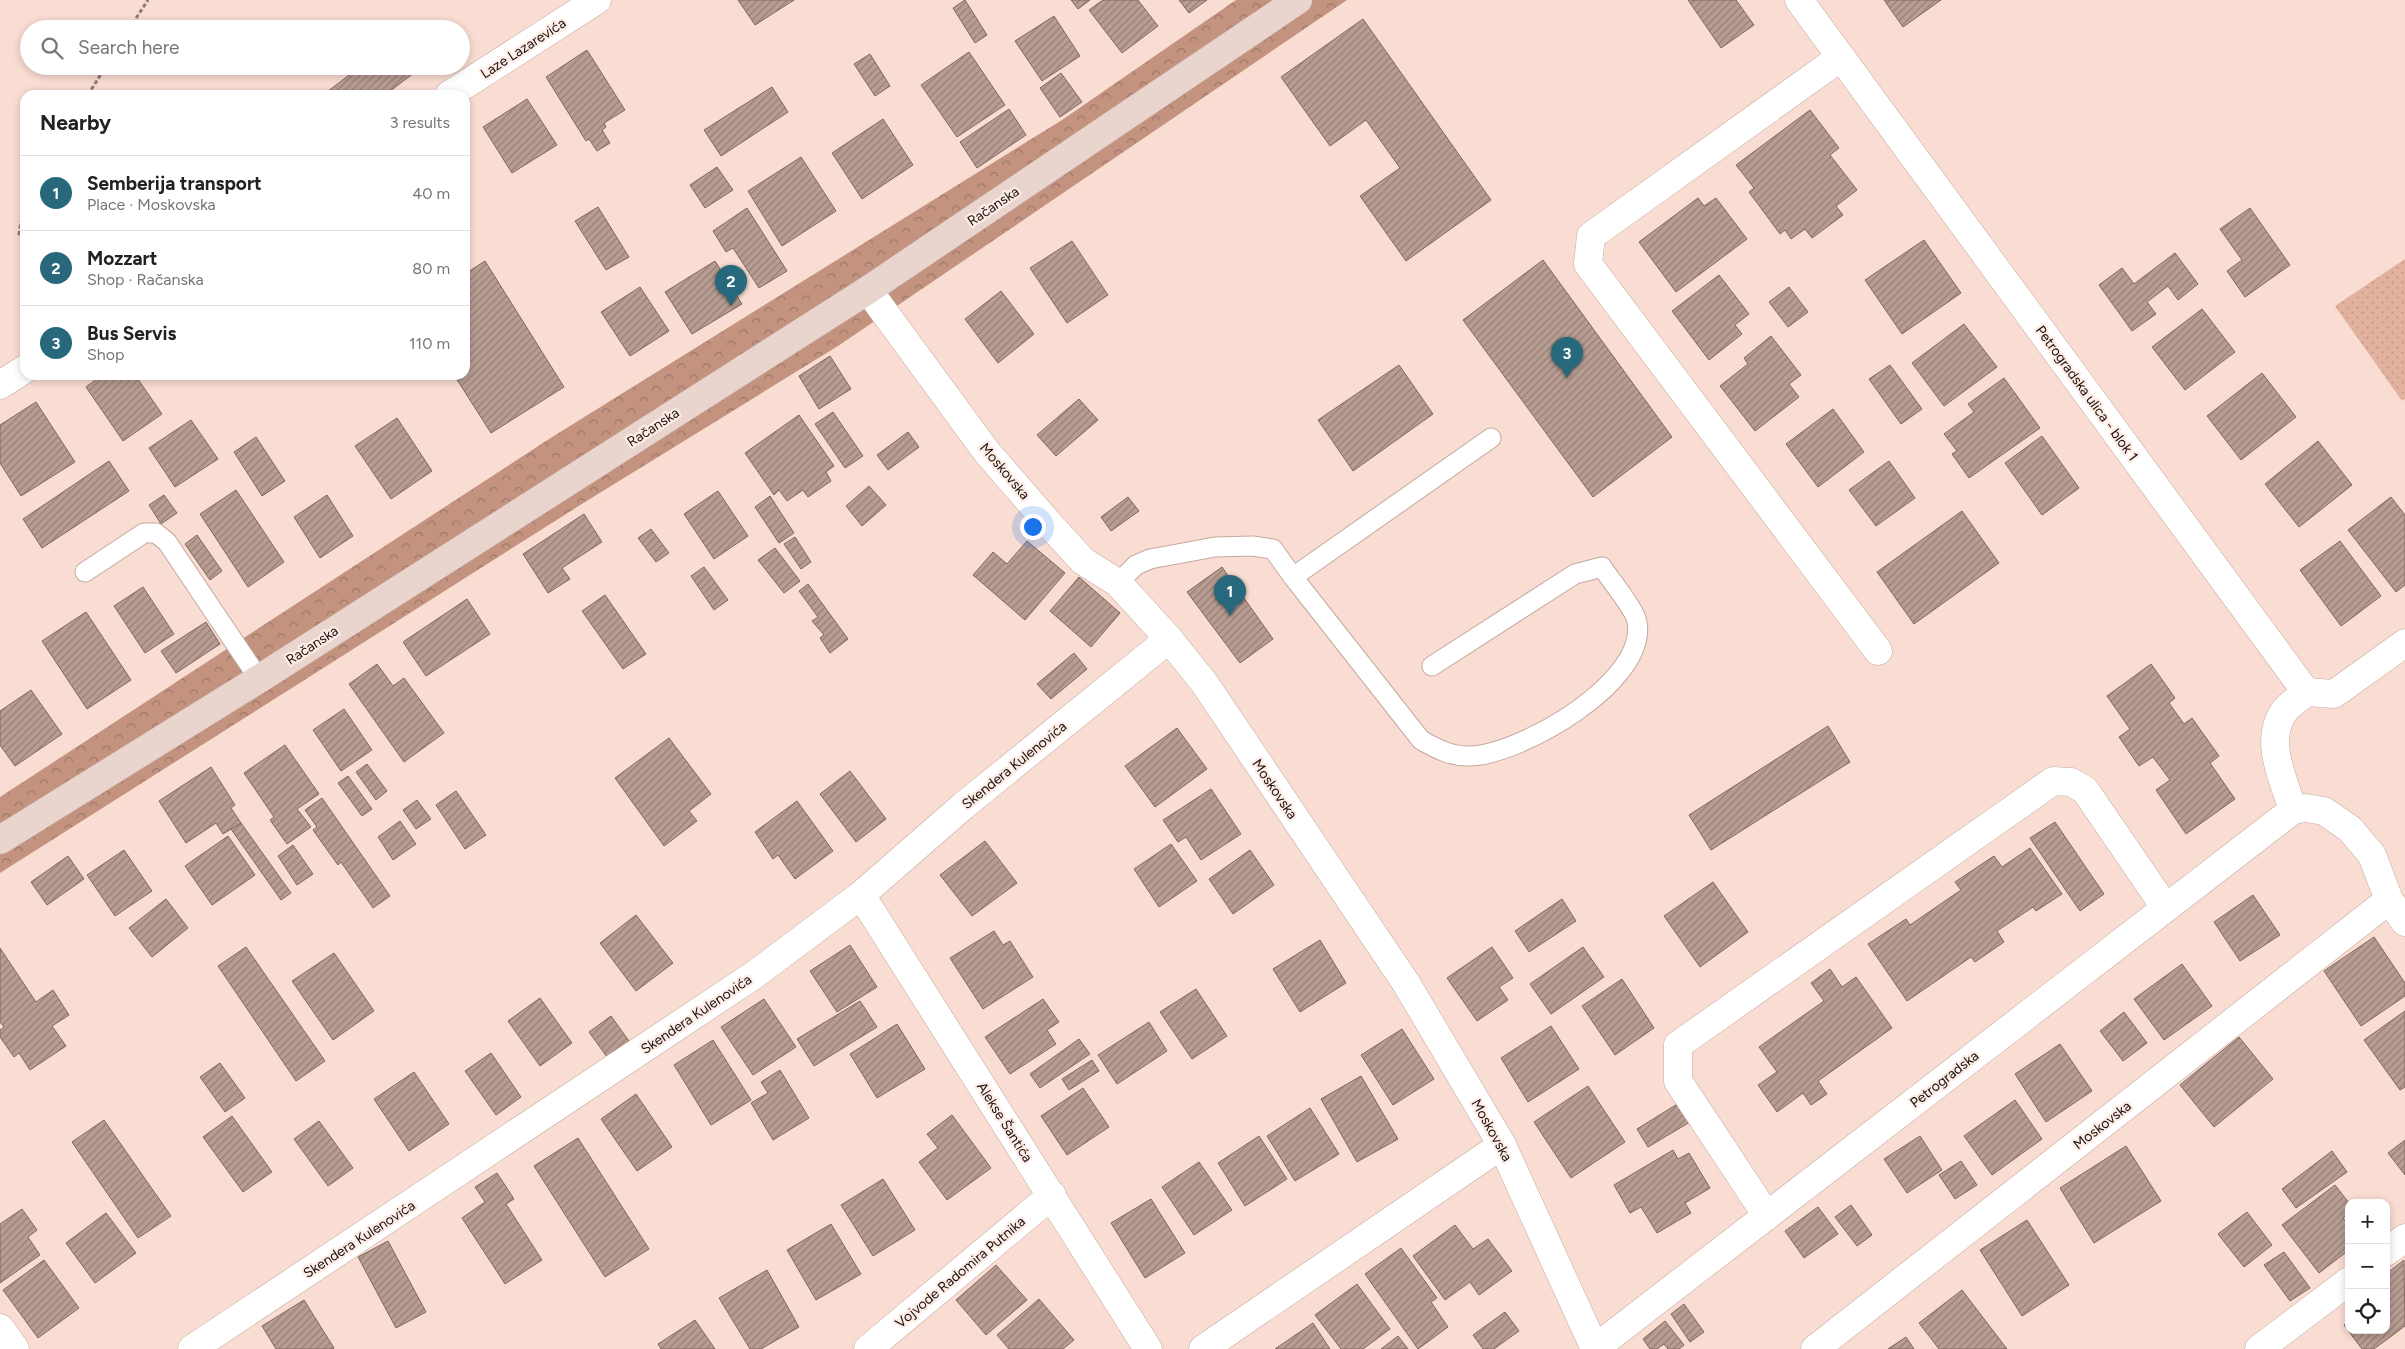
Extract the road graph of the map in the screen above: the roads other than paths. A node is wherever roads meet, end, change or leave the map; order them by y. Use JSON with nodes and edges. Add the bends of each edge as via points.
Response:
{"nodes":[{"id":1,"x":597,"y":0,"type":"edge"},
{"id":2,"x":1298,"y":0,"type":"edge"},
{"id":3,"x":1800,"y":0,"type":"edge"},
{"id":4,"x":1841,"y":57,"type":"junction"},
{"id":5,"x":458,"y":90,"type":"edge"},
{"id":6,"x":868,"y":290,"type":"junction"},
{"id":7,"x":20,"y":372,"type":"edge"},
{"id":8,"x":0,"y":385,"type":"edge"},
{"id":9,"x":1491,"y":438,"type":"dead end"},
{"id":10,"x":85,"y":572,"type":"dead end"},
{"id":11,"x":1293,"y":577,"type":"junction"},
{"id":12,"x":1118,"y":583,"type":"junction"},
{"id":13,"x":1169,"y":639,"type":"junction"},
{"id":14,"x":2405,"y":643,"type":"edge"},
{"id":15,"x":1878,"y":651,"type":"dead end"},
{"id":16,"x":1432,"y":666,"type":"dead end"},
{"id":17,"x":259,"y":679,"type":"junction"},
{"id":18,"x":2306,"y":692,"type":"junction"},
{"id":19,"x":2293,"y":810,"type":"junction"},
{"id":20,"x":0,"y":840,"type":"edge"},
{"id":21,"x":861,"y":895,"type":"junction"},
{"id":22,"x":2389,"y":900,"type":"junction"},
{"id":23,"x":2164,"y":907,"type":"junction"},
{"id":24,"x":2405,"y":922,"type":"edge"},
{"id":25,"x":1502,"y":1145,"type":"junction"},
{"id":26,"x":1052,"y":1195,"type":"junction"},
{"id":27,"x":1767,"y":1216,"type":"junction"},
{"id":28,"x":2405,"y":1238,"type":"edge"},
{"id":29,"x":2390,"y":1249,"type":"edge"},
{"id":30,"x":2345,"y":1284,"type":"edge"},
{"id":31,"x":0,"y":1328,"type":"edge"},
{"id":32,"x":15,"y":1349,"type":"edge"},
{"id":33,"x":192,"y":1349,"type":"edge"},
{"id":34,"x":868,"y":1349,"type":"edge"},
{"id":35,"x":1148,"y":1349,"type":"edge"},
{"id":36,"x":1203,"y":1349,"type":"edge"},
{"id":37,"x":1595,"y":1349,"type":"edge"},
{"id":38,"x":1815,"y":1349,"type":"edge"},
{"id":39,"x":2259,"y":1349,"type":"edge"}],
"edges":[{"from":1,"to":5,"type":"street","name":"Laze Lazarevića"},
{"from":2,"to":6,"type":"main road","name":"Račanska"},
{"from":3,"to":4,"type":"street","name":"Petrogradska ulica - blok 1"},
{"from":4,"to":15,"type":"street","via":[[1591,236],[1588,264]]},
{"from":4,"to":18,"type":"street","name":"Petrogradska ulica - blok 1"},
{"from":6,"to":12,"type":"street","name":"Moskovska","via":[[986,451],[1083,561]]},
{"from":6,"to":17,"type":"main road","name":"Račanska"},
{"from":7,"to":8,"type":"street"},
{"from":9,"to":11,"type":"lane"},
{"from":10,"to":17,"type":"lane","via":[[144,533],[156,533],[167,542]]},
{"from":11,"to":12,"type":"lane","via":[[1272,549],[1215,547],[1150,559],[1136,565]]},
{"from":11,"to":16,"type":"lane","via":[[1421,740],[1443,752],[1471,756],[1505,748],[1581,709],[1616,678],[1633,654],[1638,634],[1637,620],[1602,567],[1575,574]]},
{"from":12,"to":13,"type":"street","name":"Moskovska"},
{"from":13,"to":21,"type":"street","name":"Skendera Kulenovića","via":[[963,806]]},
{"from":13,"to":25,"type":"street","name":"Moskovska","via":[[1205,684],[1406,983]]},
{"from":14,"to":18,"type":"street","via":[[2334,694]]},
{"from":17,"to":20,"type":"main road","name":"Račanska"},
{"from":18,"to":19,"type":"street","via":[[2283,713],[2275,735],[2276,753]]},
{"from":19,"to":22,"type":"street","via":[[2324,811],[2350,829],[2372,855]]},
{"from":19,"to":23,"type":"street","name":"Petrogradska"},
{"from":21,"to":26,"type":"street","name":"Alekse Šantića"},
{"from":21,"to":33,"type":"street","name":"Skendera Kulenovića","via":[[754,975]]},
{"from":22,"to":24,"type":"street"},
{"from":22,"to":38,"type":"street","name":"Moskovska"},
{"from":23,"to":27,"type":"street","name":"Petrogradska"},
{"from":23,"to":27,"type":"street","via":[[2084,790],[2071,782],[2054,781],[1678,1045],[1678,1081]]},
{"from":25,"to":36,"type":"street"},
{"from":25,"to":37,"type":"street","name":"Moskovska"},
{"from":26,"to":34,"type":"street","name":"Vojvode Radomira Putnika"},
{"from":26,"to":35,"type":"street","name":"Alekse Šantića"},
{"from":27,"to":37,"type":"street","name":"Petrogradska"},
{"from":28,"to":29,"type":"street"},
{"from":30,"to":39,"type":"street"},
{"from":31,"to":32,"type":"street"}]}
